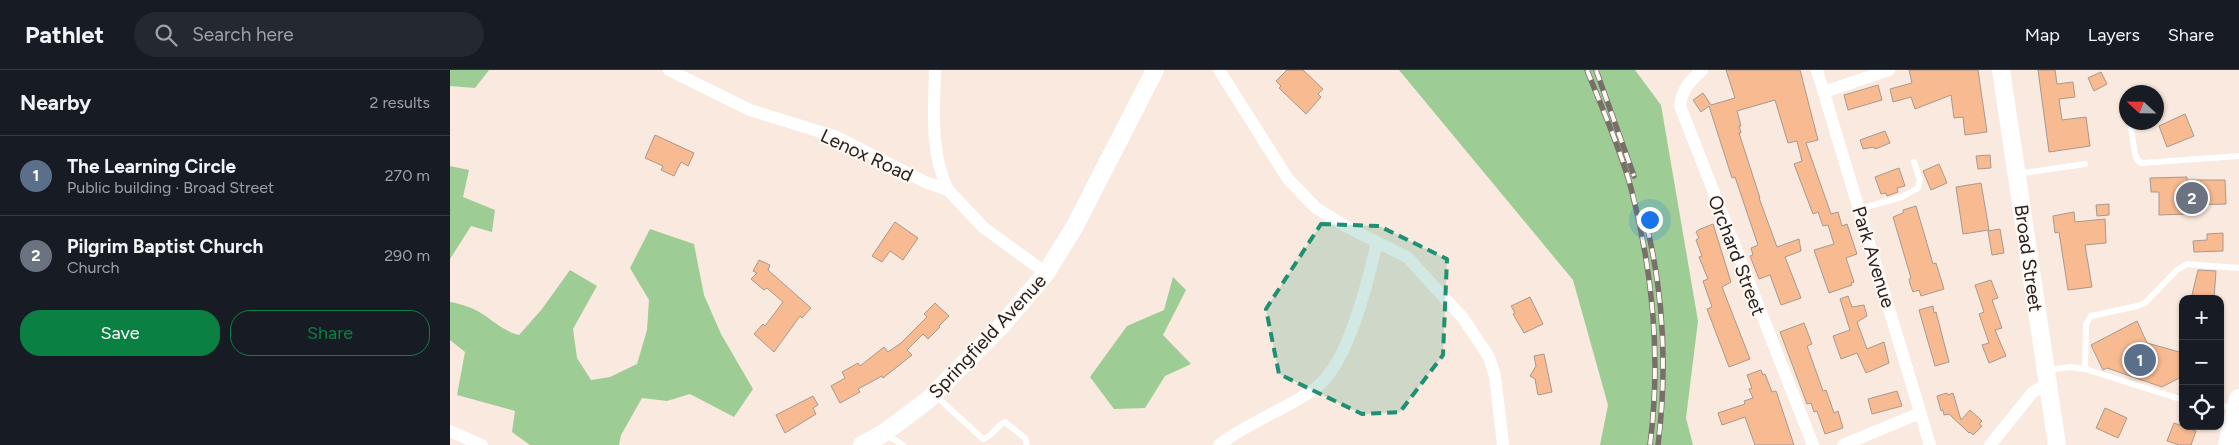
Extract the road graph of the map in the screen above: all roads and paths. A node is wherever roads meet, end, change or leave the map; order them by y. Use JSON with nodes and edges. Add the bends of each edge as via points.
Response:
{"nodes":[{"id":1,"x":669,"y":70,"type":"edge"},
{"id":2,"x":935,"y":70,"type":"edge"},
{"id":3,"x":1155,"y":70,"type":"edge"},
{"id":4,"x":1219,"y":70,"type":"edge"},
{"id":5,"x":1702,"y":70,"type":"edge"},
{"id":6,"x":1817,"y":70,"type":"edge"},
{"id":7,"x":1889,"y":70,"type":"edge"},
{"id":8,"x":2001,"y":70,"type":"edge"},
{"id":9,"x":1824,"y":92,"type":"junction"},
{"id":10,"x":2131,"y":130,"type":"edge"},
{"id":11,"x":2239,"y":156,"type":"edge"},
{"id":12,"x":1914,"y":162,"type":"dead end"},
{"id":13,"x":2085,"y":164,"type":"dead end"},
{"id":14,"x":2016,"y":174,"type":"junction"},
{"id":15,"x":948,"y":190,"type":"junction"},
{"id":16,"x":1859,"y":208,"type":"junction"},
{"id":17,"x":1377,"y":242,"type":"junction"},
{"id":18,"x":2239,"y":268,"type":"edge"},
{"id":19,"x":1046,"y":273,"type":"junction"},
{"id":20,"x":2085,"y":368,"type":"junction"},
{"id":21,"x":2047,"y":377,"type":"junction"},
{"id":22,"x":934,"y":394,"type":"junction"},
{"id":23,"x":2179,"y":399,"type":"edge"},
{"id":24,"x":2232,"y":404,"type":"edge"},
{"id":25,"x":1920,"y":413,"type":"junction"},
{"id":26,"x":450,"y":431,"type":"edge"},
{"id":27,"x":884,"y":433,"type":"junction"},
{"id":28,"x":482,"y":445,"type":"edge"},
{"id":29,"x":862,"y":445,"type":"edge"},
{"id":30,"x":903,"y":445,"type":"edge"},
{"id":31,"x":1027,"y":445,"type":"edge"},
{"id":32,"x":1219,"y":445,"type":"edge"},
{"id":33,"x":1503,"y":445,"type":"edge"},
{"id":34,"x":1813,"y":445,"type":"edge"},
{"id":35,"x":1843,"y":445,"type":"edge"},
{"id":36,"x":1930,"y":445,"type":"edge"},
{"id":37,"x":1990,"y":445,"type":"edge"},
{"id":38,"x":2057,"y":445,"type":"edge"},
{"id":39,"x":2228,"y":445,"type":"edge"}],
"edges":[{"from":1,"to":15,"type":"street","name":"Lenox Road","via":[[750,110],[836,137],[925,182]]},
{"from":2,"to":15,"type":"street","via":[[937,160]]},
{"from":3,"to":19,"type":"main road","name":"Springfield Avenue","via":[[1075,226]]},
{"from":4,"to":17,"type":"street","via":[[1288,180],[1316,208]]},
{"from":5,"to":34,"type":"street","name":"Orchard Street","via":[[1682,93],[1680,106]]},
{"from":6,"to":9,"type":"street","name":"Park Avenue"},
{"from":7,"to":9,"type":"street"},
{"from":8,"to":14,"type":"main road","name":"Broad Street"},
{"from":9,"to":16,"type":"street","name":"Park Avenue"},
{"from":10,"to":11,"type":"lane","via":[[2135,154],[2142,163]]},
{"from":12,"to":16,"type":"lane","via":[[1920,180],[1918,188],[1902,197]]},
{"from":13,"to":14,"type":"lane"},
{"from":14,"to":21,"type":"main road","name":"Broad Street"},
{"from":15,"to":19,"type":"street","name":"Lenox Road","via":[[984,228]]},
{"from":16,"to":25,"type":"street","name":"Park Avenue"},
{"from":17,"to":32,"type":"street","via":[[1365,289],[1334,370],[1318,386],[1232,434]]},
{"from":17,"to":33,"type":"street","via":[[1407,257],[1477,336],[1495,376]]},
{"from":18,"to":20,"type":"lane","via":[[2187,264],[2145,303],[2091,316],[2086,324]]},
{"from":19,"to":22,"type":"main road","name":"Springfield Avenue","via":[[1003,324]]},
{"from":20,"to":21,"type":"lane","via":[[2070,367]]},
{"from":20,"to":23,"type":"lane"},
{"from":21,"to":37,"type":"street"},
{"from":21,"to":38,"type":"main road","name":"Broad Street"},
{"from":22,"to":27,"type":"main road","name":"Springfield Avenue"},
{"from":22,"to":31,"type":"lane","via":[[983,439],[1004,422],[1025,438]]},
{"from":24,"to":39,"type":"main road"},
{"from":25,"to":35,"type":"street"},
{"from":25,"to":36,"type":"street","name":"Park Avenue"},
{"from":26,"to":28,"type":"street"},
{"from":27,"to":29,"type":"main road","name":"Springfield Avenue"},
{"from":27,"to":30,"type":"lane"}]}
